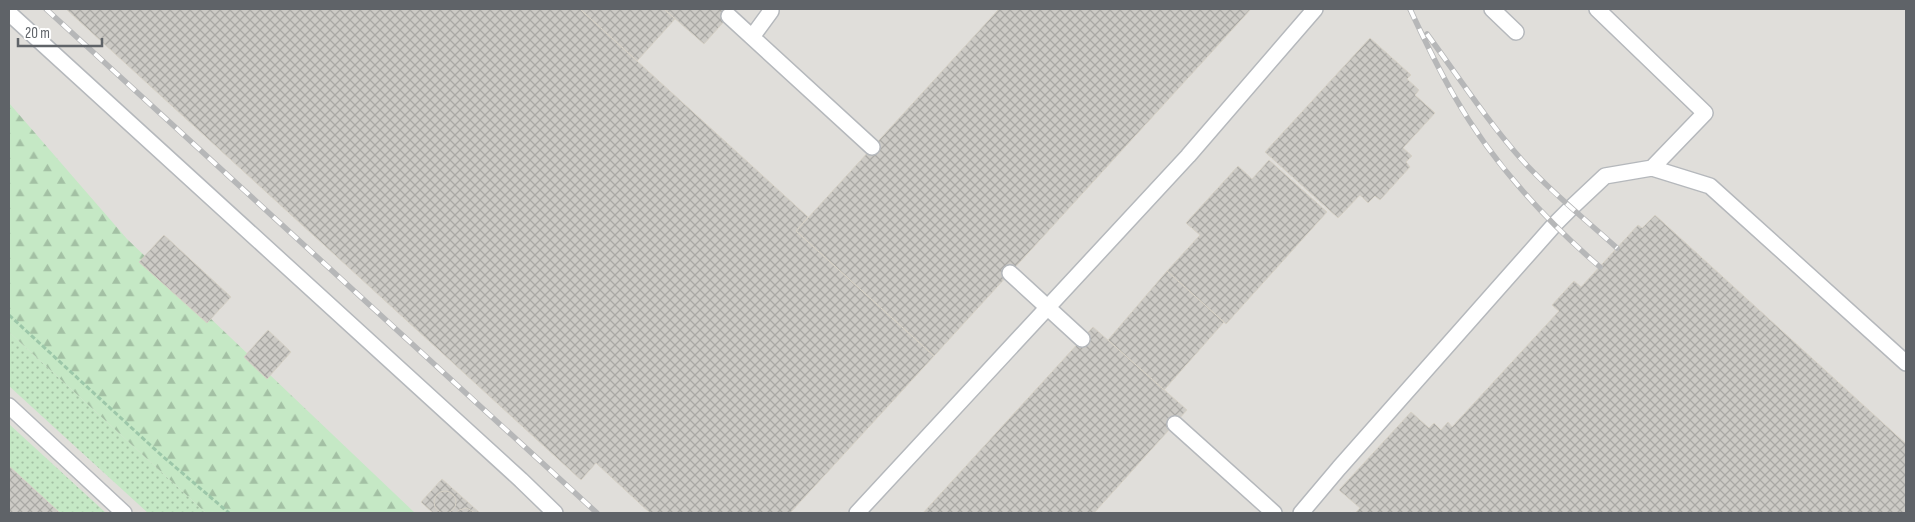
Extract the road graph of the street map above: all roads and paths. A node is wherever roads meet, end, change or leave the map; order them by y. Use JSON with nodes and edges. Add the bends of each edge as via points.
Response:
{"nodes":[{"id":1,"x":771,"y":9,"type":"edge"},
{"id":2,"x":1315,"y":9,"type":"edge"},
{"id":3,"x":1492,"y":9,"type":"edge"},
{"id":4,"x":1596,"y":9,"type":"edge"},
{"id":5,"x":9,"y":13,"type":"edge"},
{"id":6,"x":729,"y":16,"type":"dead end"},
{"id":7,"x":1516,"y":32,"type":"dead end"},
{"id":8,"x":752,"y":38,"type":"junction"},
{"id":9,"x":872,"y":147,"type":"dead end"},
{"id":10,"x":1652,"y":168,"type":"junction"},
{"id":11,"x":1010,"y":273,"type":"dead end"},
{"id":12,"x":1048,"y":307,"type":"junction"},
{"id":13,"x":9,"y":315,"type":"edge"},
{"id":14,"x":1082,"y":339,"type":"dead end"},
{"id":15,"x":1906,"y":363,"type":"edge"},
{"id":16,"x":9,"y":406,"type":"edge"},
{"id":17,"x":1175,"y":424,"type":"dead end"},
{"id":18,"x":124,"y":513,"type":"edge"},
{"id":19,"x":229,"y":513,"type":"edge"},
{"id":20,"x":554,"y":513,"type":"edge"},
{"id":21,"x":857,"y":513,"type":"edge"},
{"id":22,"x":1274,"y":513,"type":"edge"},
{"id":23,"x":1301,"y":513,"type":"edge"}],
"edges":[{"from":1,"to":8,"type":"lane"},
{"from":2,"to":12,"type":"lane","via":[[1188,156]]},
{"from":3,"to":7,"type":"lane"},
{"from":4,"to":10,"type":"lane","via":[[1705,113]]},
{"from":5,"to":20,"type":"lane"},
{"from":6,"to":8,"type":"lane"},
{"from":8,"to":9,"type":"lane"},
{"from":10,"to":15,"type":"lane","via":[[1710,186]]},
{"from":10,"to":23,"type":"lane","via":[[1606,176],[1571,208]]},
{"from":11,"to":12,"type":"lane"},
{"from":12,"to":14,"type":"lane"},
{"from":12,"to":21,"type":"lane"},
{"from":13,"to":19,"type":"path"},
{"from":16,"to":18,"type":"lane"},
{"from":17,"to":22,"type":"lane"}]}
